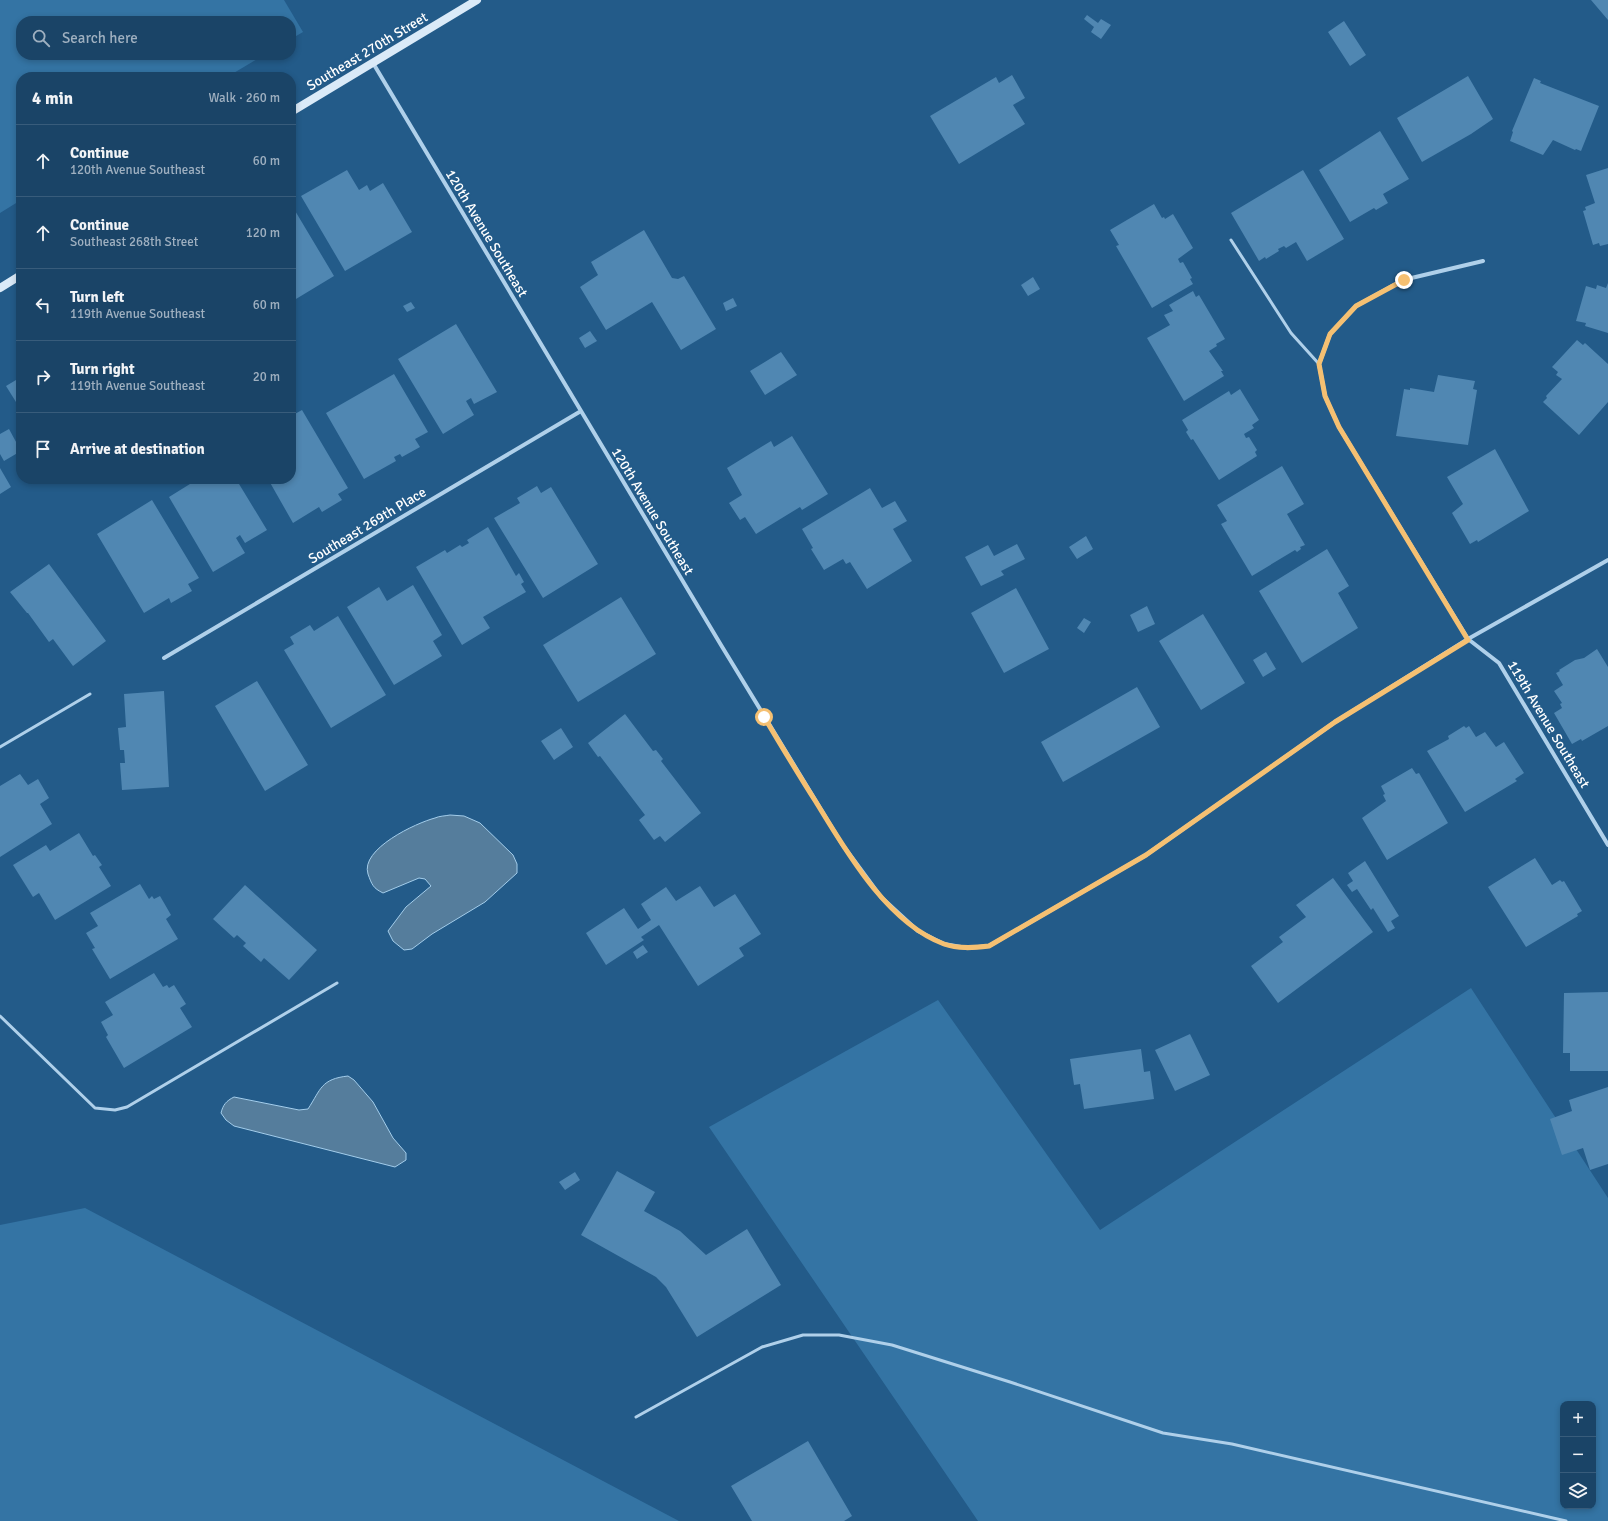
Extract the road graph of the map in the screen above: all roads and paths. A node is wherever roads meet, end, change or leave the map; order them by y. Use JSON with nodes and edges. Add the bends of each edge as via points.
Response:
{"nodes":[{"id":1,"x":477,"y":0,"type":"edge"},
{"id":2,"x":373,"y":63,"type":"junction"},
{"id":3,"x":296,"y":109,"type":"edge"},
{"id":4,"x":1231,"y":240,"type":"dead end"},
{"id":5,"x":1482,"y":261,"type":"dead end"},
{"id":6,"x":16,"y":278,"type":"edge"},
{"id":7,"x":0,"y":288,"type":"edge"},
{"id":8,"x":1319,"y":364,"type":"junction"},
{"id":9,"x":581,"y":412,"type":"junction"},
{"id":10,"x":1608,"y":560,"type":"edge"},
{"id":11,"x":1468,"y":640,"type":"junction"},
{"id":12,"x":164,"y":658,"type":"dead end"},
{"id":13,"x":90,"y":694,"type":"dead end"},
{"id":14,"x":0,"y":746,"type":"edge"},
{"id":15,"x":1608,"y":845,"type":"edge"},
{"id":16,"x":337,"y":983,"type":"dead end"},
{"id":17,"x":0,"y":1016,"type":"edge"},
{"id":18,"x":636,"y":1417,"type":"dead end"},
{"id":19,"x":1566,"y":1521,"type":"edge"}],
"edges":[{"from":1,"to":2,"type":"street","name":"Southeast 270th Street"},
{"from":2,"to":3,"type":"street","name":"Southeast 270th Street"},
{"from":2,"to":9,"type":"street","name":"120th Avenue Southeast"},
{"from":4,"to":8,"type":"lane","via":[[1291,333]]},
{"from":5,"to":8,"type":"street","via":[[1404,280],[1356,306],[1330,334]]},
{"from":6,"to":7,"type":"street"},
{"from":8,"to":11,"type":"street","name":"119th Avenue Southeast","via":[[1325,396],[1339,427]]},
{"from":9,"to":11,"type":"street","name":"120th Avenue Southeast","via":[[842,844],[880,897],[918,931],[944,944],[967,948],[989,946],[1146,855],[1335,722]]},
{"from":9,"to":12,"type":"street","name":"Southeast 269th Place"},
{"from":10,"to":11,"type":"street","name":"120th Avenue Southeast"},
{"from":11,"to":15,"type":"street","name":"119th Avenue Southeast","via":[[1500,663]]},
{"from":13,"to":14,"type":"lane"},
{"from":16,"to":17,"type":"lane","via":[[128,1106],[115,1110],[95,1108]]},
{"from":18,"to":19,"type":"lane","via":[[762,1347],[803,1335],[839,1335],[892,1345],[1163,1433],[1239,1446]]}]}
